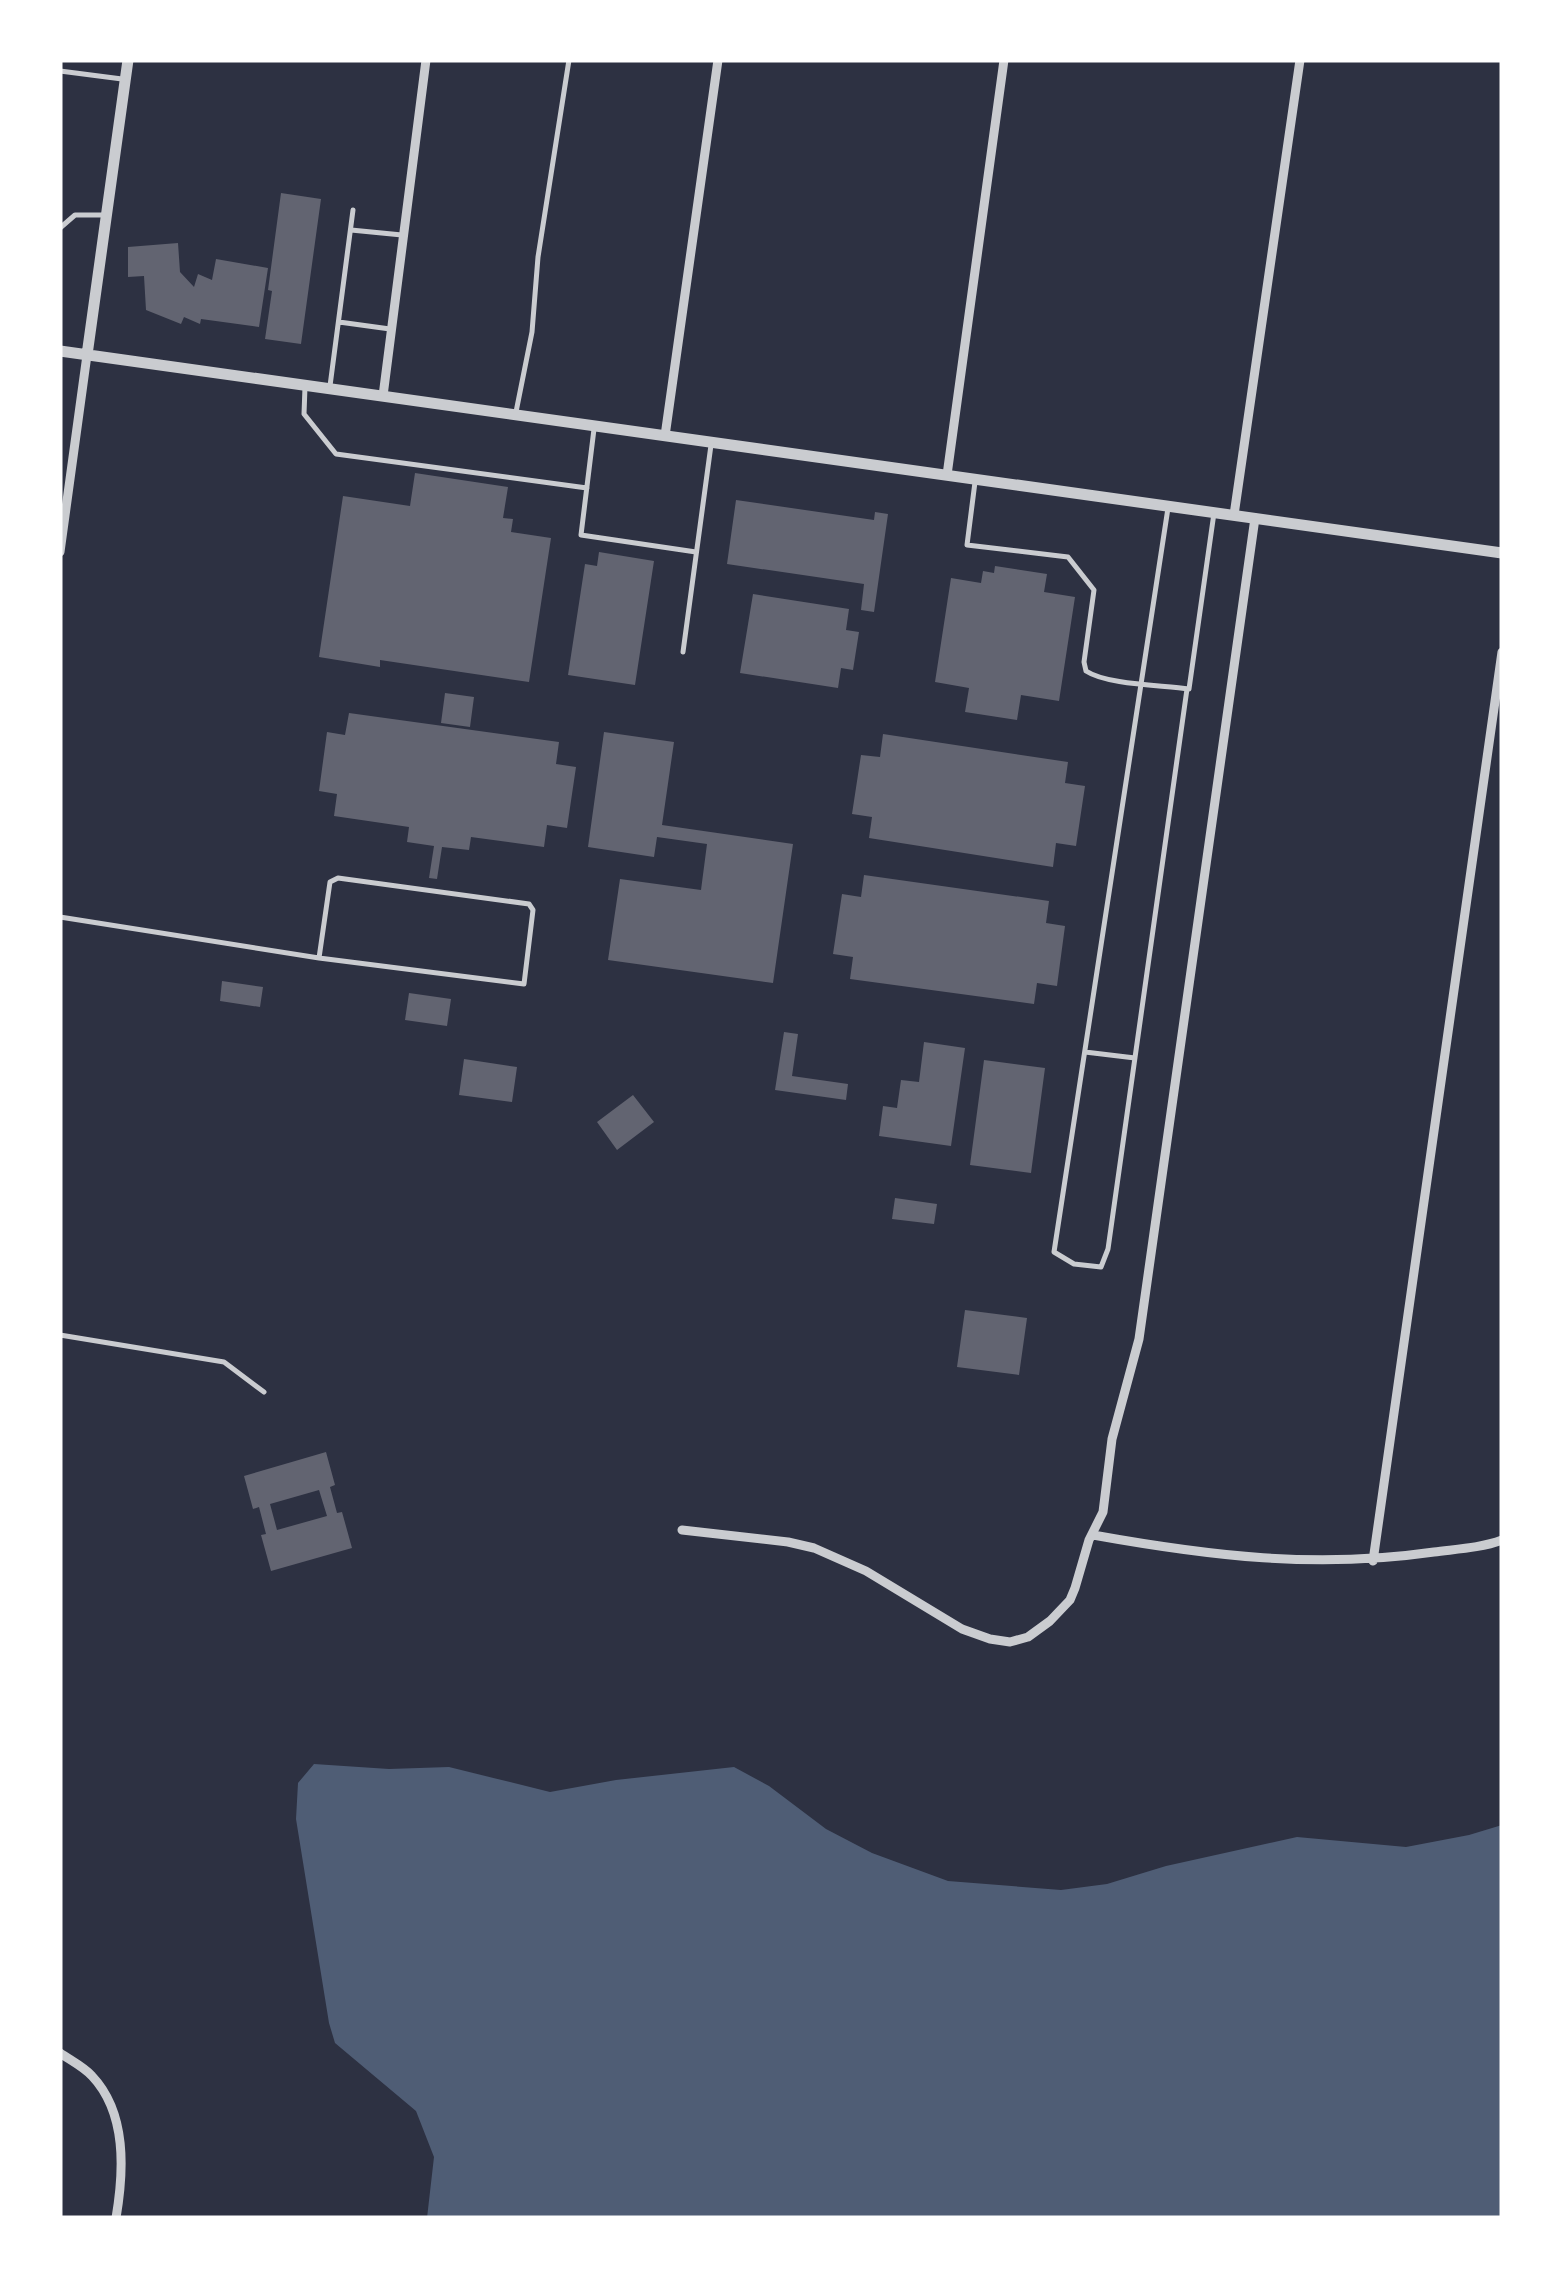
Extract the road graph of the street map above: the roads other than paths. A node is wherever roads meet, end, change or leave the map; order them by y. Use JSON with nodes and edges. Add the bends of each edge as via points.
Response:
{"nodes":[{"id":1,"x":128,"y":60,"type":"edge"},
{"id":2,"x":426,"y":60,"type":"edge"},
{"id":3,"x":569,"y":60,"type":"edge"},
{"id":4,"x":718,"y":60,"type":"edge"},
{"id":5,"x":1004,"y":60,"type":"edge"},
{"id":6,"x":1300,"y":60,"type":"edge"},
{"id":7,"x":60,"y":71,"type":"edge"},
{"id":8,"x":125,"y":79,"type":"junction"},
{"id":9,"x":354,"y":210,"type":"dead end"},
{"id":10,"x":107,"y":215,"type":"junction"},
{"id":11,"x":60,"y":228,"type":"edge"},
{"id":12,"x":351,"y":230,"type":"junction"},
{"id":13,"x":402,"y":235,"type":"junction"},
{"id":14,"x":339,"y":322,"type":"junction"},
{"id":15,"x":390,"y":329,"type":"junction"},
{"id":16,"x":60,"y":352,"type":"edge"},
{"id":17,"x":88,"y":355,"type":"junction"},
{"id":18,"x":305,"y":386,"type":"junction"},
{"id":19,"x":329,"y":389,"type":"junction"},
{"id":20,"x":383,"y":396,"type":"junction"},
{"id":21,"x":515,"y":414,"type":"junction"},
{"id":22,"x":594,"y":426,"type":"junction"},
{"id":23,"x":665,"y":436,"type":"junction"},
{"id":24,"x":712,"y":442,"type":"junction"},
{"id":25,"x":947,"y":475,"type":"junction"},
{"id":26,"x":975,"y":478,"type":"junction"},
{"id":27,"x":587,"y":488,"type":"junction"},
{"id":28,"x":1168,"y":505,"type":"junction"},
{"id":29,"x":1214,"y":512,"type":"junction"},
{"id":30,"x":1234,"y":515,"type":"junction"},
{"id":31,"x":1255,"y":518,"type":"junction"},
{"id":32,"x":60,"y":552,"type":"edge"},
{"id":33,"x":696,"y":552,"type":"junction"},
{"id":34,"x":1502,"y":553,"type":"edge"},
{"id":35,"x":683,"y":652,"type":"dead end"},
{"id":36,"x":1502,"y":652,"type":"edge"},
{"id":37,"x":1142,"y":683,"type":"junction"},
{"id":38,"x":1187,"y":688,"type":"junction"},
{"id":39,"x":60,"y":918,"type":"edge"},
{"id":40,"x":319,"y":958,"type":"junction"},
{"id":41,"x":1085,"y":1052,"type":"junction"},
{"id":42,"x":1134,"y":1058,"type":"junction"},
{"id":43,"x":60,"y":1336,"type":"edge"},
{"id":44,"x":264,"y":1392,"type":"dead end"},
{"id":45,"x":682,"y":1530,"type":"dead end"},
{"id":46,"x":1093,"y":1535,"type":"junction"},
{"id":47,"x":1502,"y":1540,"type":"edge"},
{"id":48,"x":1374,"y":1561,"type":"junction"},
{"id":49,"x":60,"y":2053,"type":"edge"},
{"id":50,"x":116,"y":2218,"type":"edge"}],
"edges":[{"from":1,"to":8,"type":"street"},
{"from":2,"to":13,"type":"street"},
{"from":3,"to":21,"type":"lane"},
{"from":4,"to":23,"type":"street"},
{"from":5,"to":25,"type":"street"},
{"from":6,"to":30,"type":"street"},
{"from":7,"to":8,"type":"lane"},
{"from":8,"to":10,"type":"street"},
{"from":9,"to":12,"type":"lane"},
{"from":10,"to":11,"type":"lane","via":[[75,215]]},
{"from":10,"to":17,"type":"street"},
{"from":12,"to":13,"type":"lane"},
{"from":12,"to":14,"type":"lane"},
{"from":13,"to":15,"type":"street"},
{"from":14,"to":15,"type":"lane"},
{"from":14,"to":19,"type":"lane"},
{"from":15,"to":20,"type":"street"},
{"from":16,"to":17,"type":"street"},
{"from":17,"to":18,"type":"street"},
{"from":17,"to":32,"type":"street"},
{"from":18,"to":19,"type":"street"},
{"from":18,"to":27,"type":"lane","via":[[304,414],[336,454]]},
{"from":19,"to":20,"type":"street"},
{"from":20,"to":21,"type":"street"},
{"from":21,"to":22,"type":"street"},
{"from":22,"to":23,"type":"street"},
{"from":22,"to":27,"type":"lane"},
{"from":23,"to":24,"type":"street"},
{"from":24,"to":25,"type":"street"},
{"from":24,"to":33,"type":"lane"},
{"from":25,"to":26,"type":"street"},
{"from":26,"to":28,"type":"street"},
{"from":26,"to":37,"type":"lane","via":[[967,546],[1068,557],[1094,590],[1086,671]]},
{"from":27,"to":33,"type":"lane","via":[[581,535]]},
{"from":28,"to":29,"type":"street"},
{"from":28,"to":37,"type":"lane"},
{"from":29,"to":30,"type":"street"},
{"from":29,"to":38,"type":"lane"},
{"from":30,"to":31,"type":"street"},
{"from":31,"to":34,"type":"street"},
{"from":31,"to":46,"type":"street","via":[[1139,1339]]},
{"from":33,"to":35,"type":"lane"},
{"from":36,"to":48,"type":"street"},
{"from":37,"to":38,"type":"lane"},
{"from":37,"to":41,"type":"lane"},
{"from":38,"to":42,"type":"lane"},
{"from":39,"to":40,"type":"lane"},
{"from":40,"to":40,"type":"lane","via":[[524,984],[534,910],[529,904],[338,878],[330,882]]},
{"from":41,"to":42,"type":"lane"},
{"from":41,"to":42,"type":"lane","via":[[1054,1252],[1094,1268],[1101,1267],[1108,1249]]},
{"from":43,"to":44,"type":"lane","via":[[224,1362]]},
{"from":45,"to":46,"type":"street","via":[[814,1548],[962,1628],[1010,1642],[1028,1637],[1070,1600]]},
{"from":46,"to":48,"type":"street","via":[[1274,1560]]},
{"from":47,"to":48,"type":"street"},
{"from":49,"to":50,"type":"street","via":[[106,2094],[118,2126]]}]}
